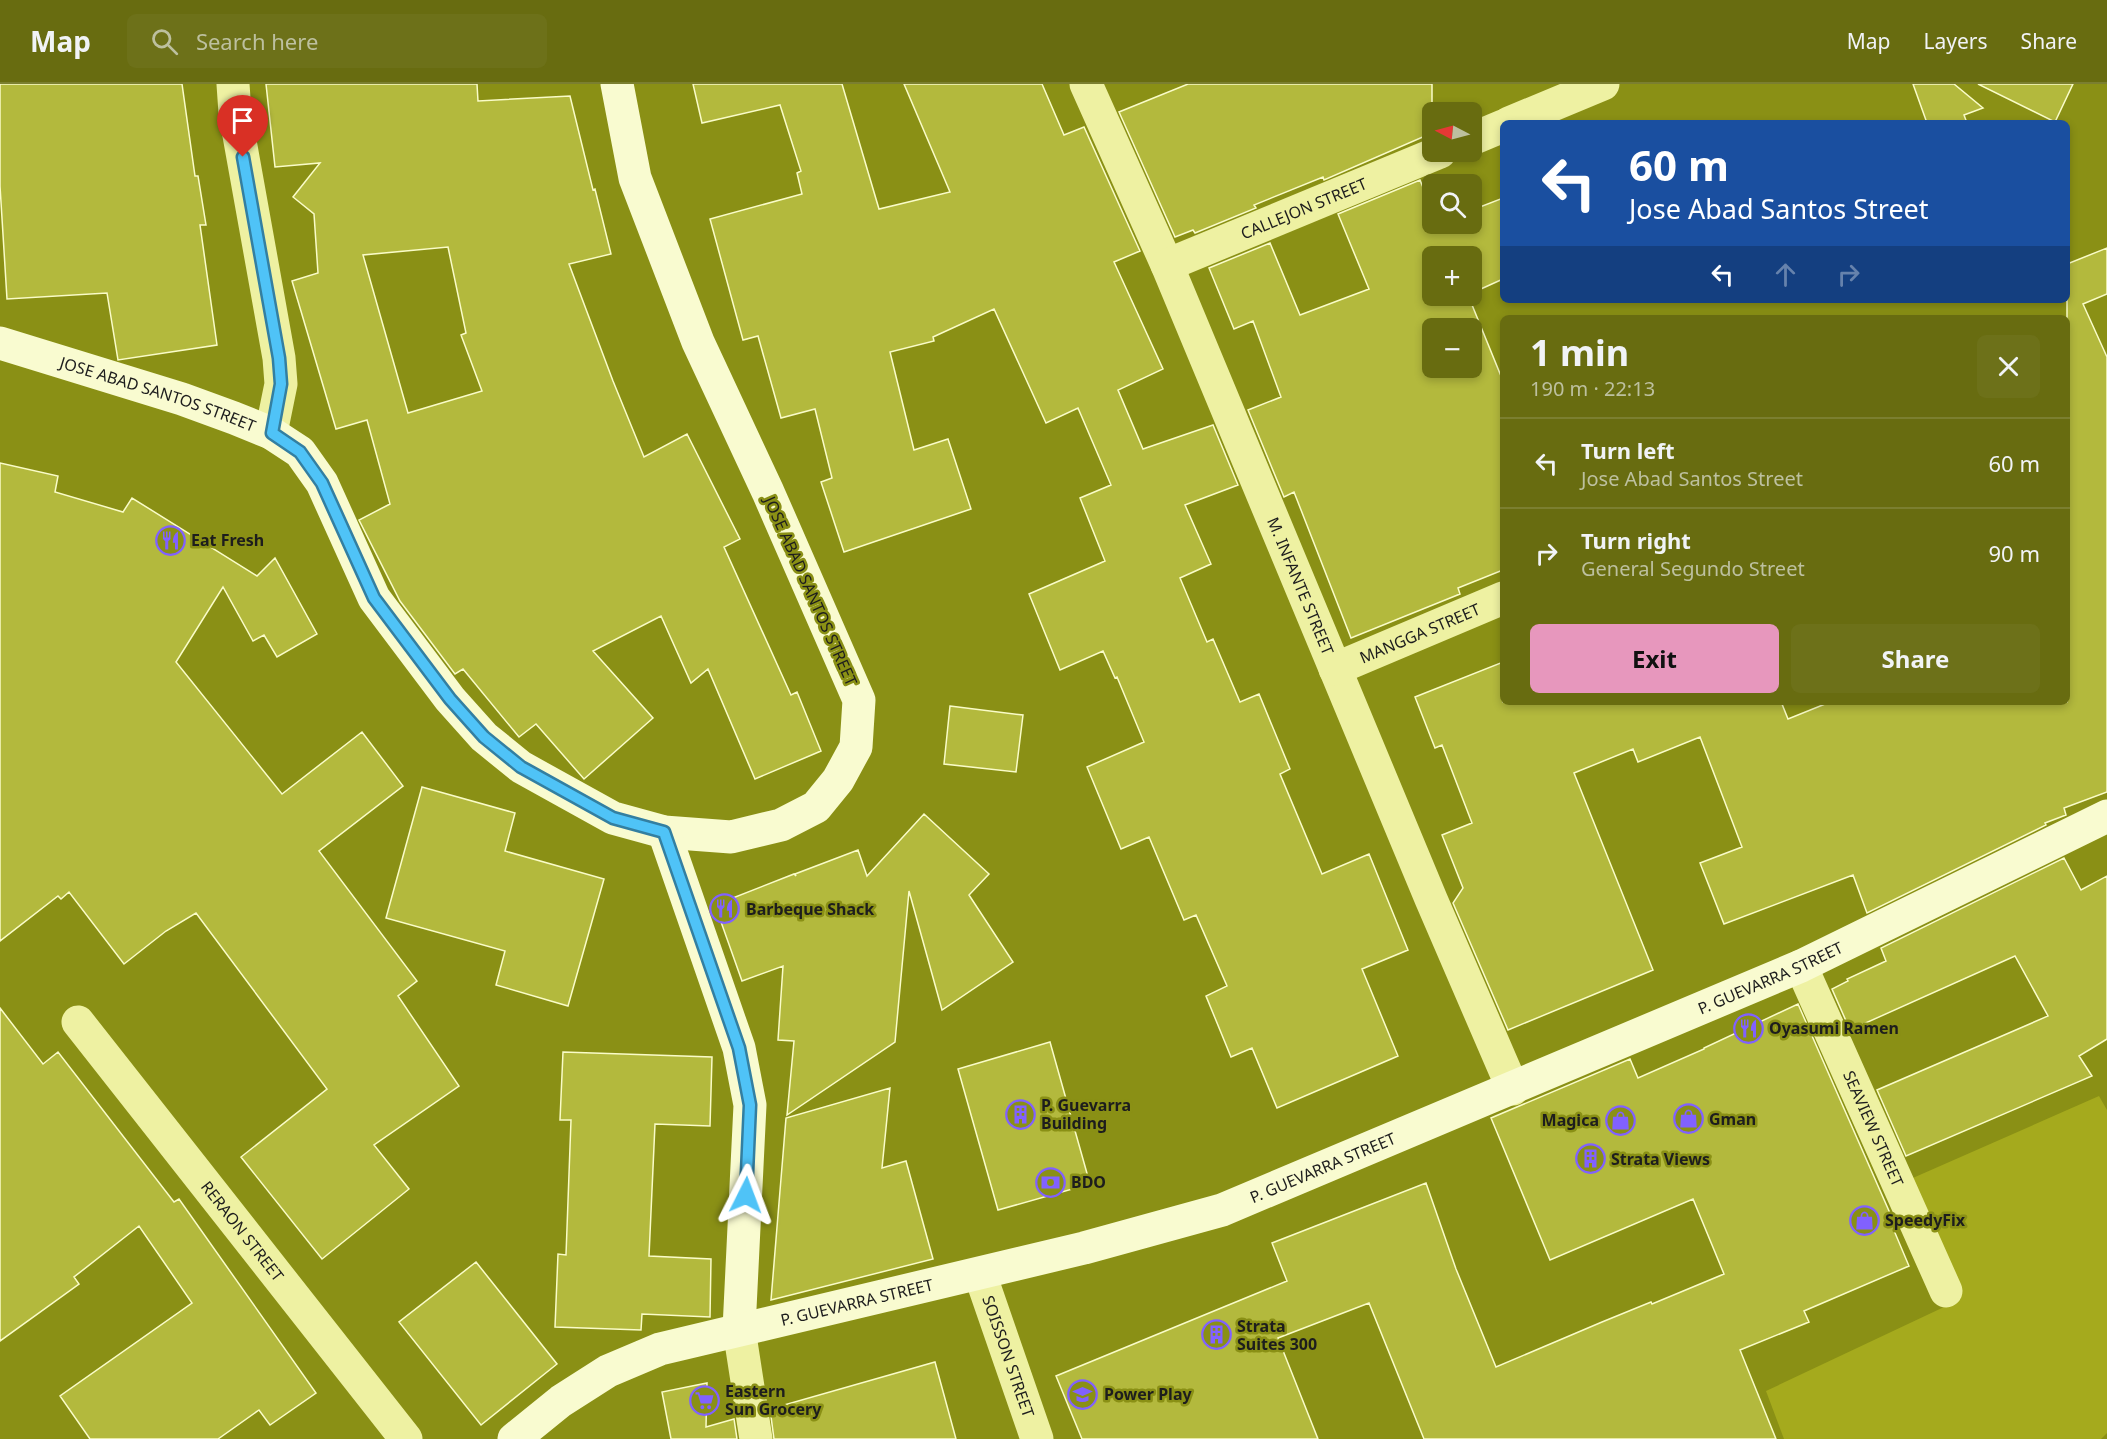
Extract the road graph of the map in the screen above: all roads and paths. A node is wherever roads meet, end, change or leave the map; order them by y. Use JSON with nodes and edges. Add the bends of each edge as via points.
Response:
{"nodes":[{"id":1,"x":233,"y":84,"type":"edge"},
{"id":2,"x":617,"y":84,"type":"edge"},
{"id":3,"x":1086,"y":84,"type":"edge"},
{"id":4,"x":1603,"y":84,"type":"edge"},
{"id":5,"x":1516,"y":120,"type":"edge"},
{"id":6,"x":1500,"y":127,"type":"edge"},
{"id":7,"x":1482,"y":135,"type":"edge"},
{"id":8,"x":1422,"y":159,"type":"edge"},
{"id":9,"x":1167,"y":265,"type":"junction"},
{"id":10,"x":0,"y":343,"type":"edge"},
{"id":11,"x":272,"y":433,"type":"junction"},
{"id":12,"x":1500,"y":599,"type":"edge"},
{"id":13,"x":1335,"y":669,"type":"junction"},
{"id":14,"x":2107,"y":816,"type":"edge"},
{"id":15,"x":664,"y":832,"type":"junction"},
{"id":16,"x":1801,"y":966,"type":"junction"},
{"id":17,"x":78,"y":1022,"type":"dead end"},
{"id":18,"x":1513,"y":1089,"type":"junction"},
{"id":19,"x":980,"y":1274,"type":"junction"},
{"id":20,"x":1946,"y":1291,"type":"dead end"},
{"id":21,"x":739,"y":1329,"type":"junction"},
{"id":22,"x":406,"y":1439,"type":"edge"},
{"id":23,"x":514,"y":1439,"type":"edge"},
{"id":24,"x":756,"y":1439,"type":"edge"},
{"id":25,"x":1037,"y":1439,"type":"edge"}],
"edges":[{"from":1,"to":11,"type":"street","via":[[279,358],[281,384]]},
{"from":2,"to":15,"type":"street","name":"JOSE ABAD SANTOS STREET","via":[[636,178],[698,342],[859,700],[856,747],[838,780],[816,807],[781,825],[731,837]]},
{"from":3,"to":9,"type":"street","name":"M. INFANTE STREET"},
{"from":4,"to":5,"type":"street"},
{"from":6,"to":7,"type":"street"},
{"from":8,"to":9,"type":"street","name":"CALLEJON STREET"},
{"from":9,"to":13,"type":"street","name":"M. INFANTE STREET"},
{"from":10,"to":11,"type":"street","name":"JOSE ABAD SANTOS STREET","via":[[182,399]]},
{"from":11,"to":15,"type":"street","name":"JOSE ABAD SANTOS STREET","via":[[300,452],[322,483],[374,598],[450,699],[484,737],[521,767],[613,818]]},
{"from":12,"to":13,"type":"street","name":"MANGGA STREET"},
{"from":13,"to":18,"type":"street","name":"M. INFANTE STREET"},
{"from":14,"to":16,"type":"street","name":"P. GUEVARRA STREET"},
{"from":15,"to":21,"type":"street","via":[[739,1048],[750,1105]]},
{"from":16,"to":18,"type":"street","name":"P. GUEVARRA STREET"},
{"from":16,"to":20,"type":"street","name":"SEAVIEW STREET"},
{"from":17,"to":22,"type":"street","name":"RERAON STREET"},
{"from":18,"to":19,"type":"street","name":"P. GUEVARRA STREET","via":[[1222,1210]]},
{"from":19,"to":21,"type":"street","name":"P. GUEVARRA STREET"},
{"from":19,"to":25,"type":"street","name":"SOISSON STREET"},
{"from":21,"to":23,"type":"street","name":"P. GUEVARRA STREET","via":[[660,1348],[608,1371],[561,1401]]},
{"from":21,"to":24,"type":"street"}]}
